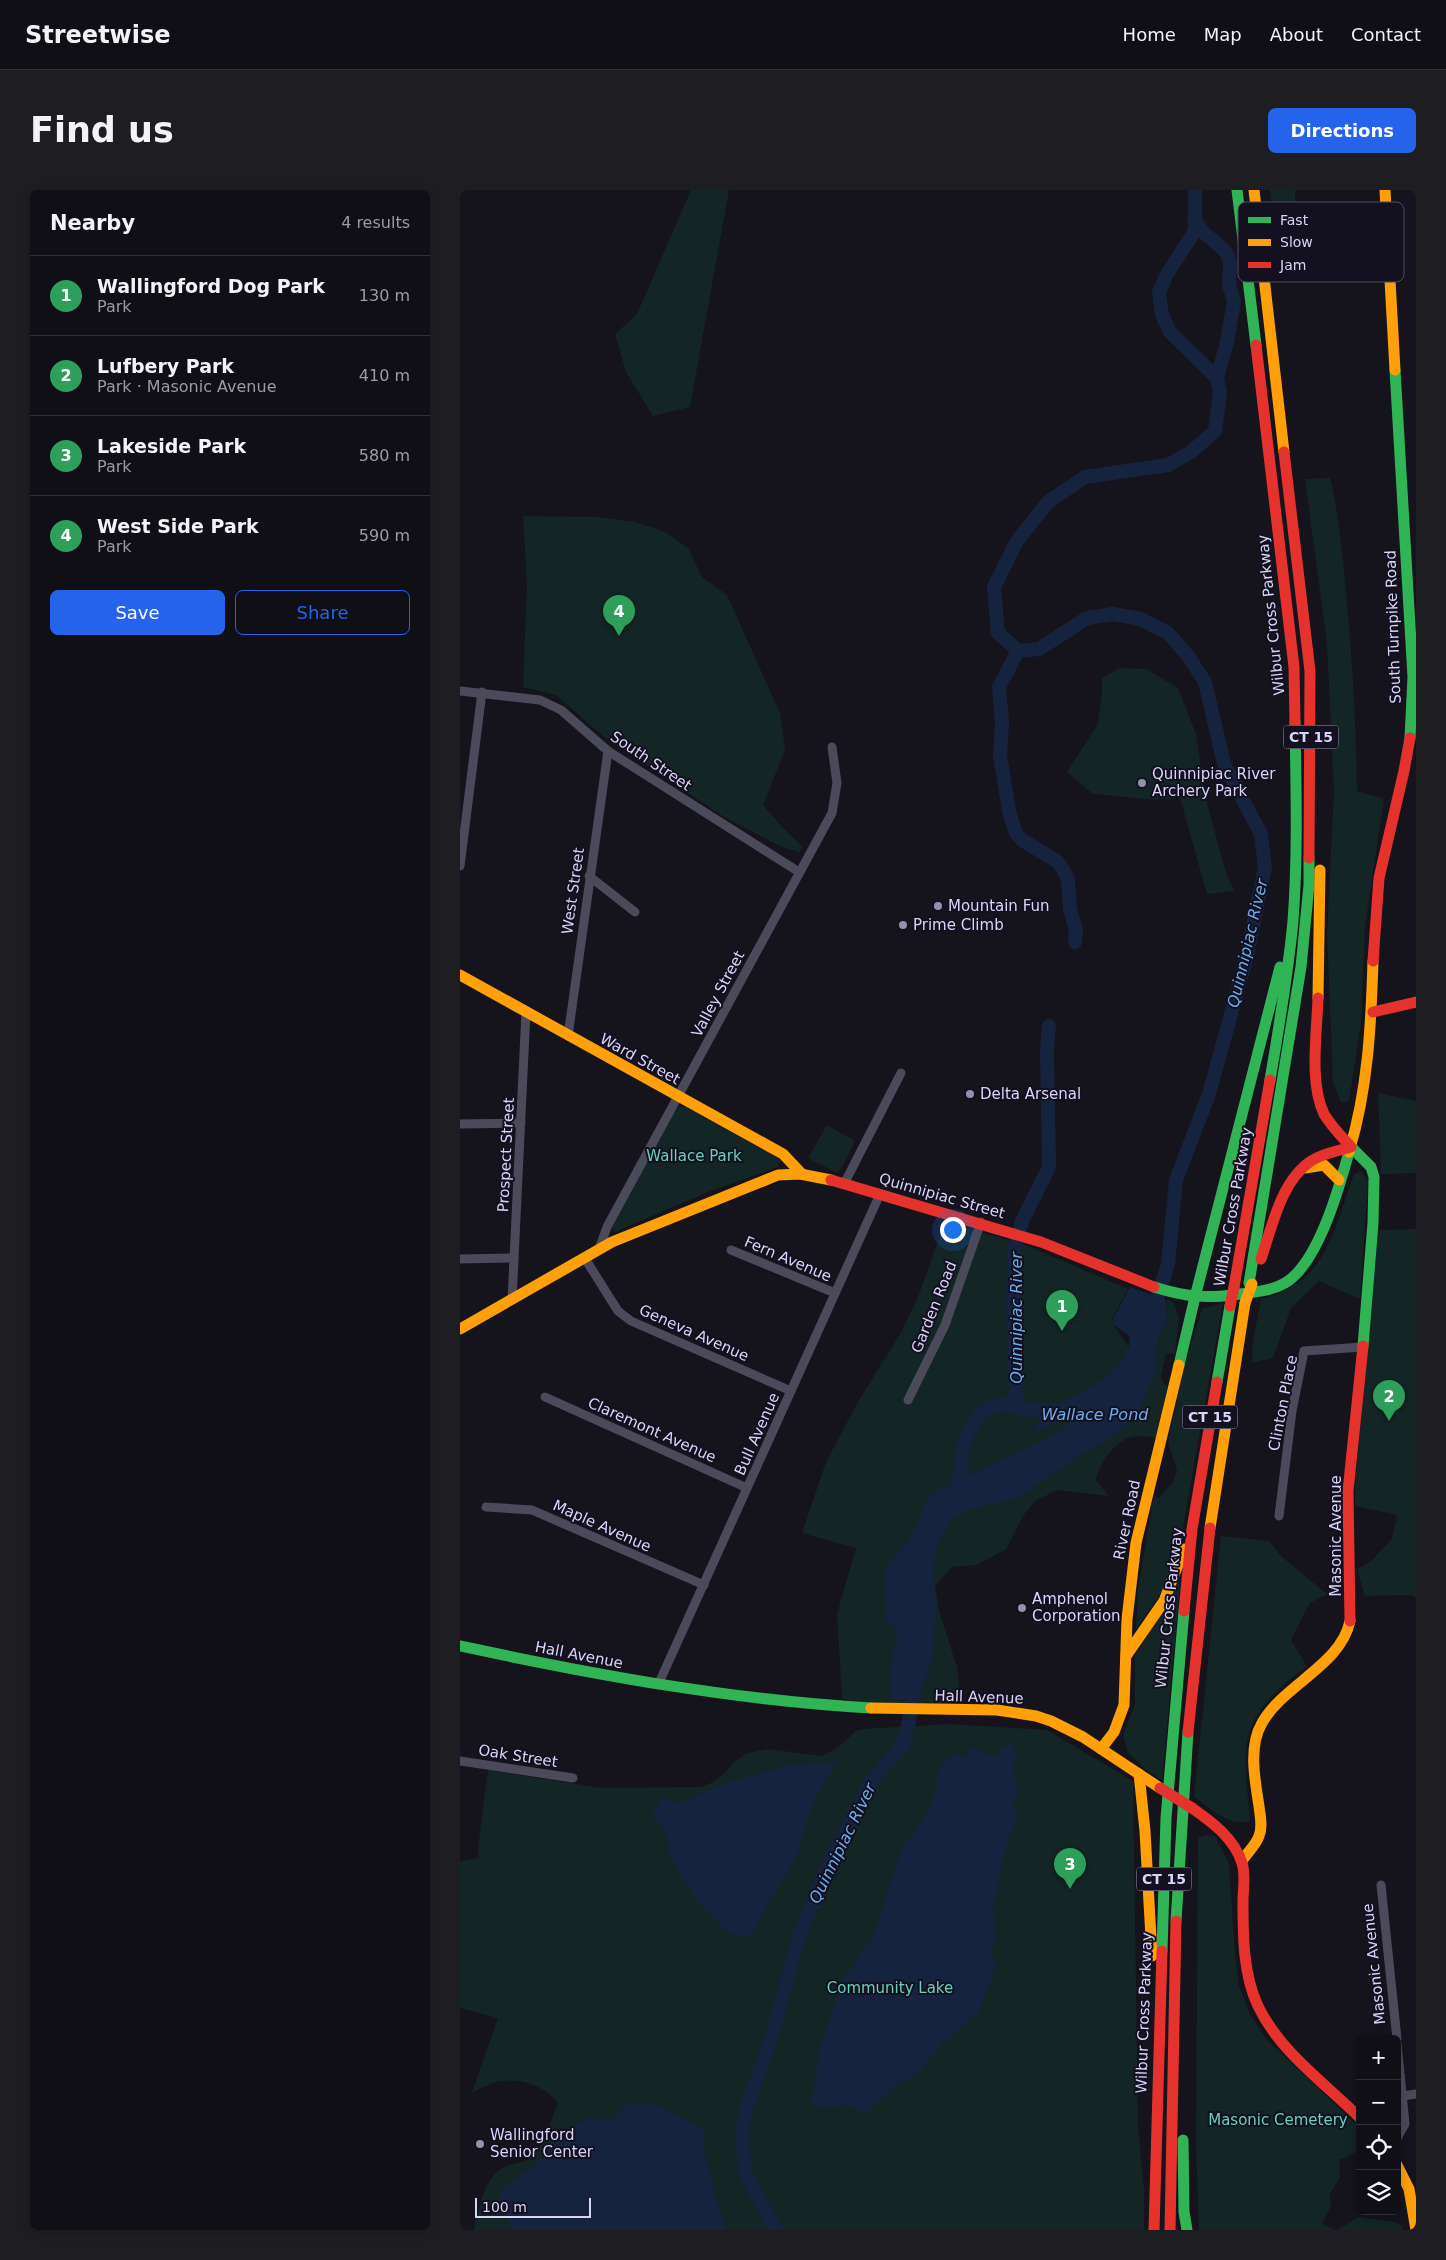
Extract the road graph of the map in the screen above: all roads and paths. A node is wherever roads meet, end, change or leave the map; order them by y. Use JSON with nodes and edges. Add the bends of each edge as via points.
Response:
{"nodes":[{"id":1,"x":1248,"y":282,"type":"edge"},
{"id":2,"x":1265,"y":282,"type":"edge"},
{"id":3,"x":1390,"y":282,"type":"edge"},
{"id":4,"x":460,"y":691,"type":"edge"},
{"id":5,"x":482,"y":692,"type":"junction"},
{"id":6,"x":832,"y":747,"type":"dead end"},
{"id":7,"x":608,"y":751,"type":"junction"},
{"id":8,"x":1311,"y":754,"type":"junction"},
{"id":9,"x":460,"y":866,"type":"edge"},
{"id":10,"x":799,"y":872,"type":"junction"},
{"id":11,"x":589,"y":876,"type":"junction"},
{"id":12,"x":635,"y":912,"type":"dead end"},
{"id":13,"x":1292,"y":919,"type":"junction"},
{"id":14,"x":460,"y":975,"type":"edge"},
{"id":15,"x":1416,"y":1002,"type":"edge"},
{"id":16,"x":526,"y":1012,"type":"junction"},
{"id":17,"x":1373,"y":1012,"type":"junction"},
{"id":18,"x":568,"y":1036,"type":"junction"},
{"id":19,"x":901,"y":1073,"type":"dead end"},
{"id":20,"x":679,"y":1098,"type":"junction"},
{"id":21,"x":521,"y":1123,"type":"junction"},
{"id":22,"x":460,"y":1124,"type":"edge"},
{"id":23,"x":1351,"y":1147,"type":"junction"},
{"id":24,"x":1301,"y":1170,"type":"junction"},
{"id":25,"x":802,"y":1174,"type":"junction"},
{"id":26,"x":1339,"y":1180,"type":"junction"},
{"id":27,"x":844,"y":1184,"type":"junction"},
{"id":28,"x":880,"y":1194,"type":"junction"},
{"id":29,"x":981,"y":1222,"type":"junction"},
{"id":30,"x":599,"y":1249,"type":"junction"},
{"id":31,"x":731,"y":1250,"type":"dead end"},
{"id":32,"x":584,"y":1257,"type":"junction"},
{"id":33,"x":460,"y":1258,"type":"edge"},
{"id":34,"x":514,"y":1258,"type":"junction"},
{"id":35,"x":1251,"y":1284,"type":"junction"},
{"id":36,"x":835,"y":1293,"type":"junction"},
{"id":37,"x":1195,"y":1297,"type":"junction"},
{"id":38,"x":512,"y":1300,"type":"junction"},
{"id":39,"x":460,"y":1329,"type":"edge"},
{"id":40,"x":1363,"y":1347,"type":"junction"},
{"id":41,"x":792,"y":1391,"type":"junction"},
{"id":42,"x":545,"y":1397,"type":"dead end"},
{"id":43,"x":908,"y":1400,"type":"dead end"},
{"id":44,"x":747,"y":1488,"type":"junction"},
{"id":45,"x":486,"y":1507,"type":"dead end"},
{"id":46,"x":1279,"y":1516,"type":"dead end"},
{"id":47,"x":1192,"y":1529,"type":"junction"},
{"id":48,"x":704,"y":1585,"type":"junction"},
{"id":49,"x":460,"y":1646,"type":"edge"},
{"id":50,"x":1126,"y":1656,"type":"junction"},
{"id":51,"x":658,"y":1686,"type":"junction"},
{"id":52,"x":1102,"y":1749,"type":"junction"},
{"id":53,"x":460,"y":1762,"type":"edge"},
{"id":54,"x":1139,"y":1774,"type":"junction"},
{"id":55,"x":572,"y":1778,"type":"dead end"},
{"id":56,"x":1242,"y":1861,"type":"junction"},
{"id":57,"x":1381,"y":1885,"type":"dead end"},
{"id":58,"x":1178,"y":1915,"type":"junction"},
{"id":59,"x":1397,"y":2035,"type":"edge"},
{"id":60,"x":1400,"y":2080,"type":"edge"},
{"id":61,"x":1157,"y":2088,"type":"junction"},
{"id":62,"x":1416,"y":2094,"type":"edge"},
{"id":63,"x":1402,"y":2096,"type":"junction"},
{"id":64,"x":1356,"y":2114,"type":"edge"},
{"id":65,"x":1401,"y":2131,"type":"edge"},
{"id":66,"x":1399,"y":2170,"type":"edge"},
{"id":67,"x":1154,"y":2230,"type":"edge"},
{"id":68,"x":1170,"y":2230,"type":"edge"},
{"id":69,"x":1187,"y":2230,"type":"edge"},
{"id":70,"x":1416,"y":2230,"type":"edge"}],
"edges":[{"from":1,"to":13,"type":"main road","name":"Wilbur Cross Parkway","number":"CT 15","via":[[1294,667],[1296,823]]},
{"from":2,"to":8,"type":"main road","name":"Wilbur Cross Parkway","number":"CT 15","via":[[1310,671]]},
{"from":3,"to":17,"type":"main road","name":"South Turnpike Road","via":[[1413,690],[1408,756],[1380,875],[1375,911]]},
{"from":4,"to":5,"type":"street","name":"South Street"},
{"from":5,"to":7,"type":"street","name":"South Street","via":[[540,700],[561,710]]},
{"from":5,"to":9,"type":"street"},
{"from":6,"to":10,"type":"street","name":"Valley Street","via":[[837,782],[832,813]]},
{"from":7,"to":10,"type":"street","name":"South Street"},
{"from":7,"to":11,"type":"street","name":"West Street"},
{"from":8,"to":23,"type":"main road","name":"Masonic Avenue","via":[[1320,800],[1317,1093],[1325,1118]]},
{"from":8,"to":35,"type":"main road","name":"Wilbur Cross Parkway","number":"CT 15","via":[[1309,885],[1301,967]]},
{"from":10,"to":20,"type":"street","name":"Valley Street"},
{"from":11,"to":12,"type":"street"},
{"from":11,"to":18,"type":"street","name":"West Street"},
{"from":13,"to":37,"type":"main road","name":"River Road"},
{"from":13,"to":47,"type":"main road","name":"Wilbur Cross Parkway","number":"CT 15","bridge":true,"via":[[1287,979]]},
{"from":14,"to":16,"type":"main road","name":"Ward Street"},
{"from":15,"to":17,"type":"main road"},
{"from":16,"to":18,"type":"main road","name":"Ward Street"},
{"from":16,"to":21,"type":"street","name":"Prospect Street"},
{"from":17,"to":23,"type":"main road","name":"South Turnpike Road","via":[[1363,1097]]},
{"from":18,"to":20,"type":"main road","name":"Ward Street"},
{"from":19,"to":27,"type":"street"},
{"from":20,"to":25,"type":"main road","name":"Ward Street","via":[[783,1154]]},
{"from":20,"to":30,"type":"street","name":"Valley Street","via":[[607,1227]]},
{"from":21,"to":22,"type":"street"},
{"from":21,"to":34,"type":"street","name":"Prospect Street"},
{"from":23,"to":24,"type":"main road","via":[[1312,1160]]},
{"from":23,"to":26,"type":"main road","name":"Quinnipiac Street"},
{"from":23,"to":40,"type":"main road","name":"Masonic Avenue","via":[[1367,1162],[1374,1177]]},
{"from":24,"to":26,"type":"main road","via":[[1324,1165]]},
{"from":24,"to":35,"type":"main road","via":[[1287,1190]]},
{"from":25,"to":27,"type":"main road","name":"Quinnipiac Street"},
{"from":25,"to":30,"type":"main road","name":"Quinnipiac Street","via":[[778,1175]]},
{"from":26,"to":37,"type":"main road","name":"Quinnipiac Street","via":[[1312,1252],[1291,1279],[1268,1292]]},
{"from":27,"to":28,"type":"main road","name":"Quinnipiac Street"},
{"from":28,"to":29,"type":"main road","name":"Quinnipiac Street"},
{"from":28,"to":36,"type":"street","name":"Bull Avenue"},
{"from":29,"to":37,"type":"main road","name":"Quinnipiac Street","via":[[1059,1248],[1128,1278]]},
{"from":29,"to":43,"type":"street","name":"Garden Road","via":[[945,1325]]},
{"from":30,"to":32,"type":"main road","name":"Quinnipiac Street"},
{"from":31,"to":36,"type":"street","name":"Fern Avenue"},
{"from":32,"to":38,"type":"main road","name":"Quinnipiac Street"},
{"from":32,"to":41,"type":"street","name":"Geneva Avenue","via":[[618,1311],[631,1320]]},
{"from":33,"to":34,"type":"street"},
{"from":34,"to":38,"type":"street","name":"Prospect Street"},
{"from":35,"to":58,"type":"main road","name":"Wilbur Cross Parkway","number":"CT 15","bridge":true,"via":[[1218,1461],[1195,1659],[1181,1822]]},
{"from":36,"to":41,"type":"street","name":"Bull Avenue"},
{"from":37,"to":50,"type":"main road","name":"River Road","via":[[1136,1543],[1130,1582]]},
{"from":38,"to":39,"type":"main road","name":"Quinnipiac Street"},
{"from":40,"to":46,"type":"street","name":"Clinton Place","via":[[1304,1351],[1292,1411]]},
{"from":40,"to":56,"type":"main road","name":"Masonic Avenue","via":[[1348,1491],[1350,1623],[1335,1651],[1278,1702],[1261,1724],[1254,1768],[1261,1826],[1256,1842]]},
{"from":41,"to":44,"type":"street","name":"Bull Avenue"},
{"from":42,"to":44,"type":"street","name":"Claremont Avenue"},
{"from":44,"to":48,"type":"street","name":"Bull Avenue"},
{"from":45,"to":48,"type":"street","name":"Maple Avenue","via":[[532,1510]]},
{"from":47,"to":50,"type":"main road","via":[[1164,1601]]},
{"from":47,"to":61,"type":"main road","name":"Wilbur Cross Parkway","number":"CT 15","via":[[1166,1818]]},
{"from":48,"to":51,"type":"street","name":"Bull Avenue"},
{"from":49,"to":51,"type":"main road","name":"Hall Avenue"},
{"from":50,"to":52,"type":"main road","name":"River Road","via":[[1124,1704],[1114,1732]]},
{"from":51,"to":52,"type":"main road","name":"Hall Avenue","via":[[775,1702],[883,1710],[994,1711],[1037,1716]]},
{"from":52,"to":54,"type":"main road","name":"Hall Avenue"},
{"from":53,"to":55,"type":"street","name":"Oak Street"},
{"from":54,"to":56,"type":"main road","name":"Hall Avenue","bridge":true,"via":[[1213,1822]]},
{"from":54,"to":61,"type":"main road","via":[[1145,1831]]},
{"from":56,"to":64,"type":"main road","via":[[1243,1951],[1248,1979],[1258,2006],[1289,2052]]},
{"from":57,"to":59,"type":"street","name":"Masonic Avenue"},
{"from":58,"to":68,"type":"main road","name":"Wilbur Cross Parkway","number":"CT 15"},
{"from":58,"to":69,"type":"main road"},
{"from":60,"to":63,"type":"street","name":"Masonic Avenue"},
{"from":61,"to":67,"type":"main road","name":"Wilbur Cross Parkway","number":"CT 15"},
{"from":62,"to":63,"type":"street"},
{"from":63,"to":65,"type":"street","name":"Masonic Avenue","via":[[1405,2124]]},
{"from":66,"to":70,"type":"main road","via":[[1410,2195]]}]}
